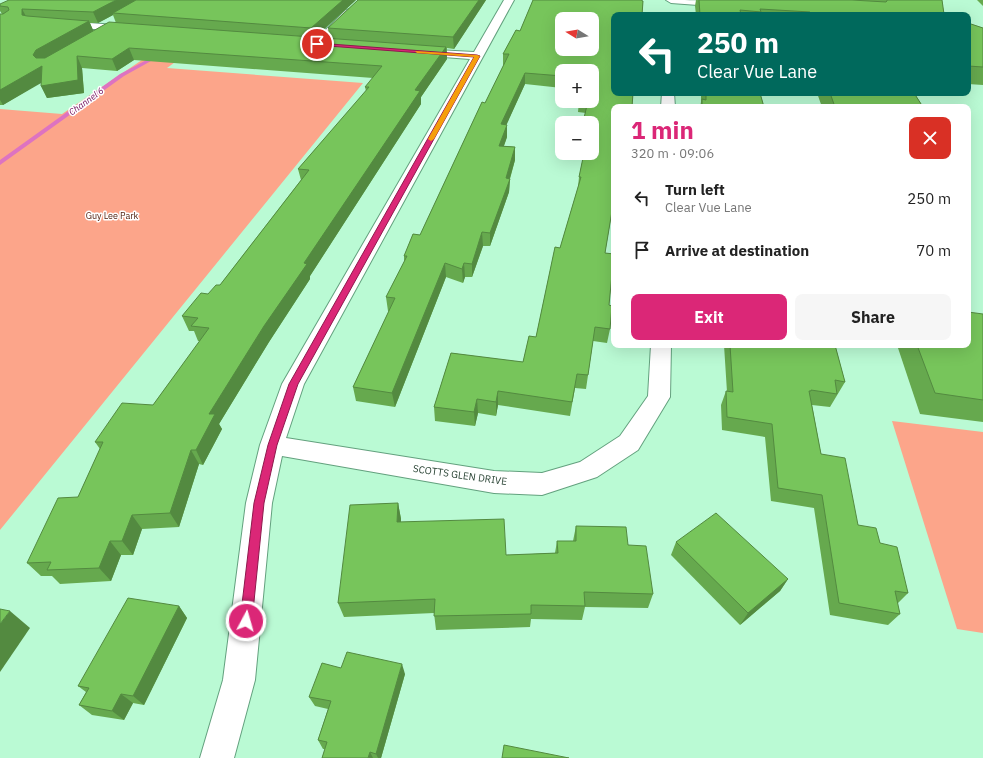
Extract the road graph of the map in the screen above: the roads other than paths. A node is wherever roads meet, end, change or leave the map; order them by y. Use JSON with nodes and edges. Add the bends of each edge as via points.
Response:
{"nodes":[{"id":1,"x":509,"y":0,"type":"edge"},
{"id":2,"x":360,"y":3,"type":"edge"},
{"id":3,"x":671,"y":3,"type":"edge"},
{"id":4,"x":732,"y":4,"type":"edge"},
{"id":5,"x":119,"y":17,"type":"edge"},
{"id":6,"x":50,"y":24,"type":"edge"},
{"id":7,"x":106,"y":27,"type":"junction"},
{"id":8,"x":141,"y":30,"type":"edge"},
{"id":9,"x":92,"y":39,"type":"edge"},
{"id":10,"x":332,"y":45,"type":"edge"},
{"id":11,"x":408,"y":51,"type":"edge"},
{"id":12,"x":477,"y":56,"type":"junction"},
{"id":13,"x":661,"y":348,"type":"edge"},
{"id":14,"x":272,"y":445,"type":"junction"},
{"id":15,"x":216,"y":758,"type":"edge"}],
"edges":[{"from":1,"to":12,"type":"street"},
{"from":2,"to":10,"type":"street","via":[[313,44]]},
{"from":3,"to":4,"type":"street"},
{"from":5,"to":7,"type":"street"},
{"from":6,"to":7,"type":"street"},
{"from":7,"to":8,"type":"street"},
{"from":7,"to":9,"type":"street"},
{"from":11,"to":12,"type":"street"},
{"from":12,"to":14,"type":"street","via":[[293,384]]},
{"from":13,"to":14,"type":"street","name":"SCOTTS GLEN DRIVE","via":[[659,397],[629,443],[588,470],[542,484],[494,482]]},
{"from":14,"to":15,"type":"street","via":[[259,503],[239,680]]}]}
